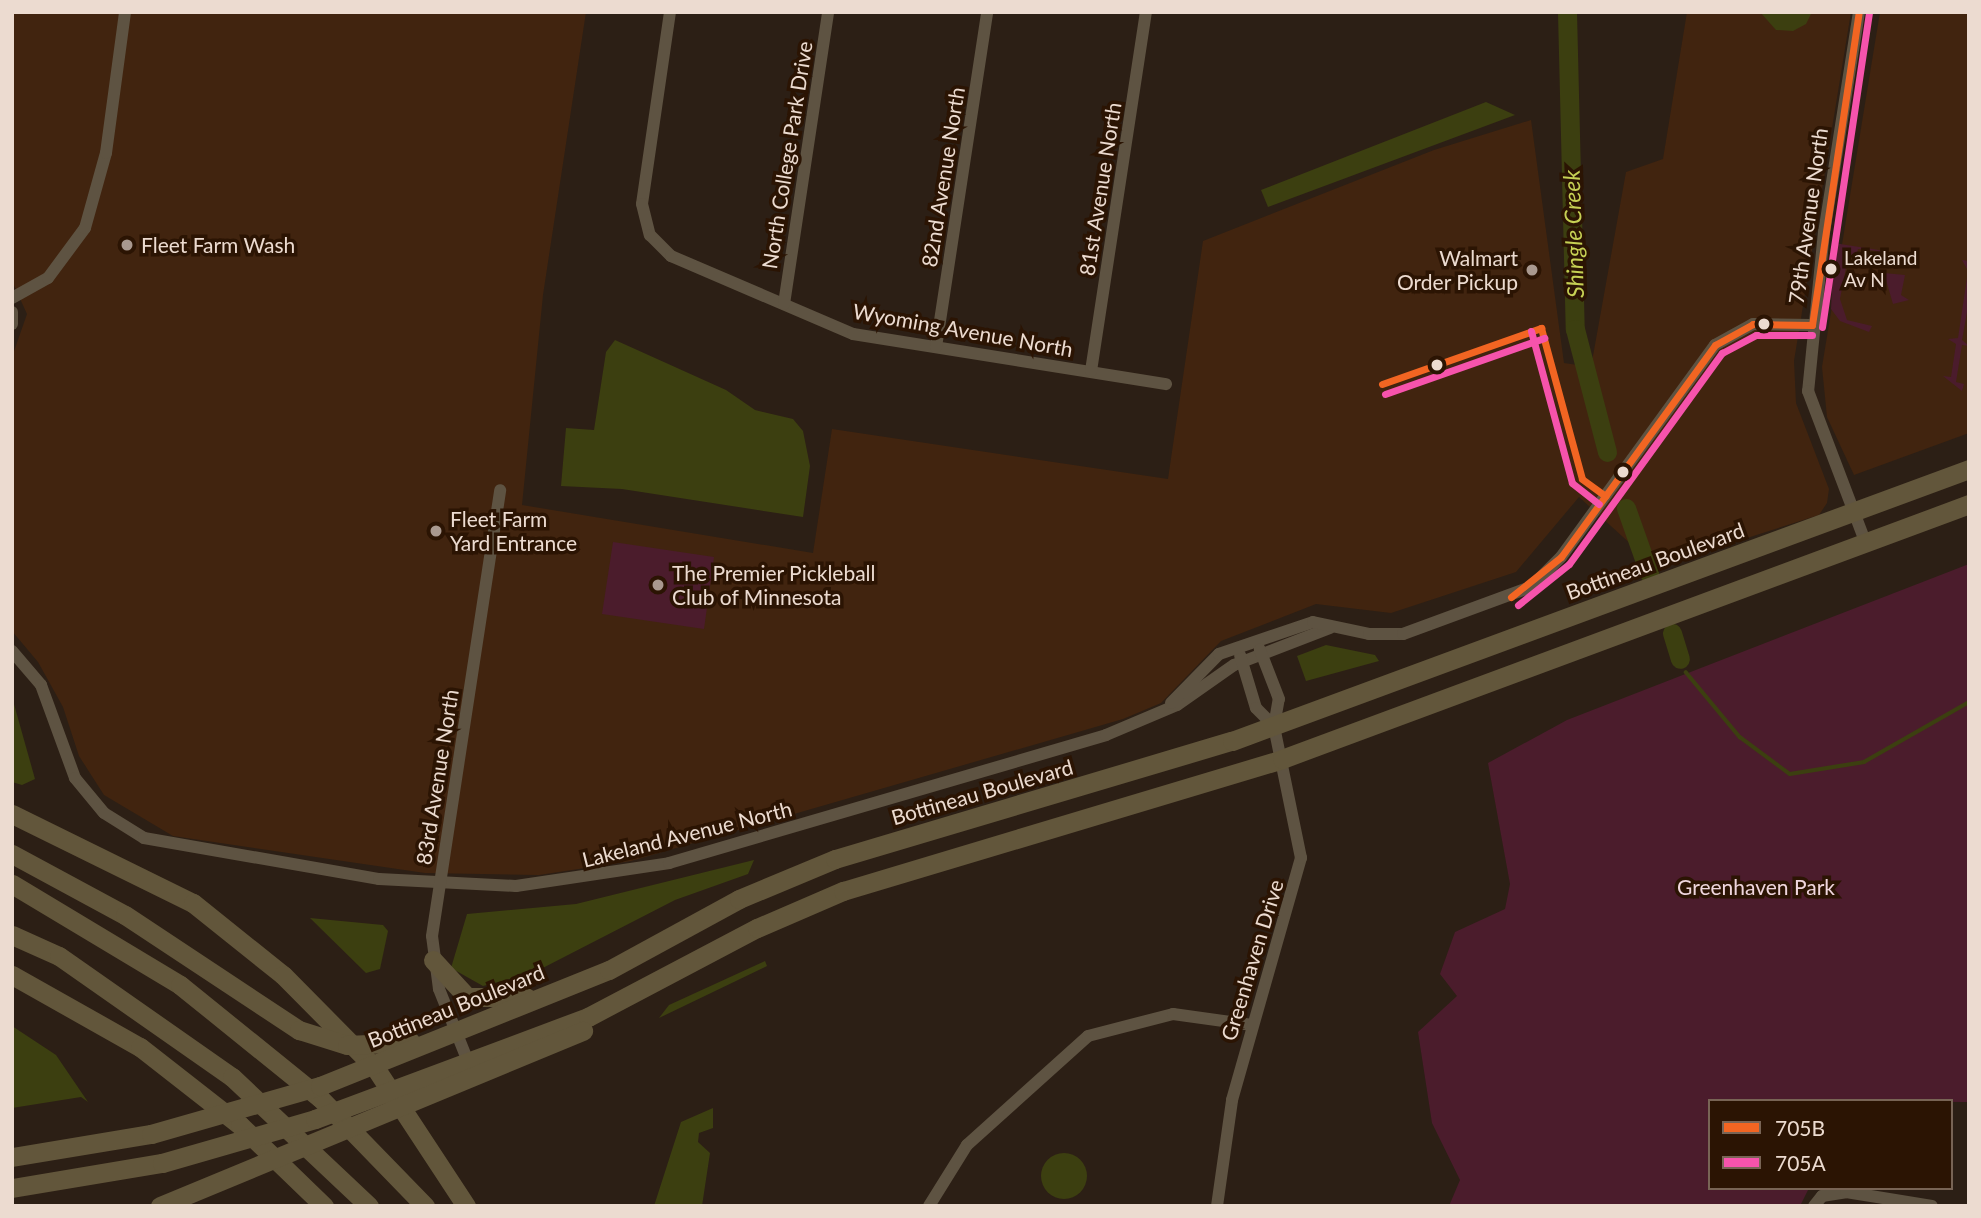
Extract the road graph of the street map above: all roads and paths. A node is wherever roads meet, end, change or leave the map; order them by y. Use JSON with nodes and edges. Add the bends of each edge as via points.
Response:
{"nodes":[{"id":1,"x":125,"y":12,"type":"edge"},
{"id":2,"x":670,"y":12,"type":"edge"},
{"id":3,"x":828,"y":12,"type":"edge"},
{"id":4,"x":987,"y":12,"type":"edge"},
{"id":5,"x":1146,"y":12,"type":"edge"},
{"id":6,"x":1859,"y":12,"type":"edge"},
{"id":7,"x":12,"y":298,"type":"edge"},
{"id":8,"x":784,"y":304,"type":"junction"},
{"id":9,"x":12,"y":312,"type":"edge"},
{"id":10,"x":12,"y":324,"type":"edge"},
{"id":11,"x":1812,"y":325,"type":"junction"},
{"id":12,"x":936,"y":347,"type":"junction"},
{"id":13,"x":1091,"y":371,"type":"junction"},
{"id":14,"x":1166,"y":384,"type":"dead end"},
{"id":15,"x":1969,"y":469,"type":"edge"},
{"id":16,"x":500,"y":490,"type":"dead end"},
{"id":17,"x":1969,"y":504,"type":"edge"},
{"id":18,"x":1852,"y":512,"type":"junction"},
{"id":19,"x":1865,"y":541,"type":"junction"},
{"id":20,"x":1330,"y":628,"type":"junction"},
{"id":21,"x":1257,"y":641,"type":"junction"},
{"id":22,"x":1239,"y":648,"type":"junction"},
{"id":23,"x":12,"y":651,"type":"edge"},
{"id":24,"x":1262,"y":655,"type":"junction"},
{"id":25,"x":1242,"y":662,"type":"junction"},
{"id":26,"x":1167,"y":709,"type":"junction"},
{"id":27,"x":1274,"y":726,"type":"junction"},
{"id":28,"x":1282,"y":759,"type":"junction"},
{"id":29,"x":12,"y":814,"type":"edge"},
{"id":30,"x":12,"y":855,"type":"edge"},
{"id":31,"x":12,"y":884,"type":"edge"},
{"id":32,"x":440,"y":885,"type":"junction"},
{"id":33,"x":12,"y":935,"type":"edge"},
{"id":34,"x":433,"y":960,"type":"junction"},
{"id":35,"x":12,"y":975,"type":"edge"},
{"id":36,"x":671,"y":975,"type":"junction"},
{"id":37,"x":545,"y":995,"type":"junction"},
{"id":38,"x":1252,"y":1025,"type":"junction"},
{"id":39,"x":455,"y":1032,"type":"junction"},
{"id":40,"x":430,"y":1040,"type":"junction"},
{"id":41,"x":469,"y":1064,"type":"junction"},
{"id":42,"x":12,"y":1157,"type":"edge"},
{"id":43,"x":12,"y":1188,"type":"edge"},
{"id":44,"x":1818,"y":1201,"type":"edge"},
{"id":45,"x":465,"y":1203,"type":"edge"},
{"id":46,"x":160,"y":1206,"type":"edge"},
{"id":47,"x":324,"y":1206,"type":"edge"},
{"id":48,"x":369,"y":1206,"type":"edge"},
{"id":49,"x":425,"y":1206,"type":"edge"},
{"id":50,"x":929,"y":1206,"type":"edge"},
{"id":51,"x":1217,"y":1206,"type":"edge"},
{"id":52,"x":1932,"y":1206,"type":"edge"}],
"edges":[{"from":1,"to":7,"type":"street","via":[[106,153],[85,228],[48,278]]},
{"from":2,"to":8,"type":"street","name":"Wyoming Avenue North","via":[[643,188],[650,235],[671,256]]},
{"from":3,"to":8,"type":"street","name":"North College Park Drive"},
{"from":4,"to":12,"type":"street","name":"82nd Avenue North"},
{"from":5,"to":13,"type":"street","name":"81st Avenue North"},
{"from":6,"to":11,"type":"street","name":"79th Avenue North"},
{"from":8,"to":12,"type":"street","name":"Wyoming Avenue North","via":[[853,334]]},
{"from":9,"to":10,"type":"street"},
{"from":11,"to":18,"type":"street","name":"79th Avenue North","via":[[1808,391],[1814,418]]},
{"from":11,"to":20,"type":"street","name":"Lakeland Avenue North","via":[[1753,324],[1714,345],[1561,558],[1531,587],[1403,634]]},
{"from":12,"to":13,"type":"street","name":"Wyoming Avenue North"},
{"from":13,"to":14,"type":"street","name":"Wyoming Avenue North"},
{"from":15,"to":18,"type":"highway","name":"Bottineau Boulevard"},
{"from":16,"to":32,"type":"street","name":"83rd Avenue North"},
{"from":17,"to":19,"type":"highway"},
{"from":18,"to":19,"type":"street","name":"79th Avenue North"},
{"from":18,"to":27,"type":"highway","name":"Bottineau Boulevard"},
{"from":19,"to":28,"type":"highway"},
{"from":20,"to":21,"type":"street","name":"Lakeland Avenue North","via":[[1313,622]]},
{"from":20,"to":24,"type":"street","name":"Lakeland Avenue North"},
{"from":21,"to":22,"type":"street","name":"Lakeland Avenue North"},
{"from":21,"to":24,"type":"street"},
{"from":22,"to":25,"type":"street"},
{"from":22,"to":26,"type":"street","name":"Lakeland Avenue North","via":[[1211,660]]},
{"from":23,"to":32,"type":"street","name":"Lakeland Avenue North","via":[[40,685],[75,778],[104,813],[144,838]]},
{"from":24,"to":25,"type":"street","name":"Lakeland Avenue North"},
{"from":24,"to":27,"type":"street","via":[[1279,699]]},
{"from":25,"to":26,"type":"street","name":"Lakeland Avenue North"},
{"from":25,"to":27,"type":"street","via":[[1256,708]]},
{"from":26,"to":32,"type":"street","name":"Lakeland Avenue North","via":[[1106,735],[641,870],[555,883]]},
{"from":27,"to":28,"type":"street","name":"Greenhaven Drive"},
{"from":27,"to":37,"type":"highway","name":"Bottineau Boulevard","via":[[835,859]]},
{"from":28,"to":36,"type":"highway","via":[[843,891]]},
{"from":28,"to":38,"type":"street","name":"Greenhaven Drive","via":[[1301,858]]},
{"from":29,"to":45,"type":"highway","via":[[193,903],[338,1025],[376,1069]]},
{"from":30,"to":40,"type":"highway","via":[[124,915],[299,1030],[346,1045]]},
{"from":31,"to":49,"type":"highway","via":[[180,985],[276,1061]]},
{"from":32,"to":34,"type":"street","name":"83rd Avenue North"},
{"from":33,"to":48,"type":"highway","via":[[59,956],[232,1077]]},
{"from":34,"to":37,"type":"highway","via":[[467,998]]},
{"from":34,"to":39,"type":"street","name":"83rd Avenue North"},
{"from":35,"to":47,"type":"highway","via":[[107,1026],[197,1091]]},
{"from":36,"to":41,"type":"highway","via":[[588,1017]]},
{"from":36,"to":46,"type":"highway","via":[[597,1025],[538,1053]]},
{"from":37,"to":39,"type":"highway","name":"Bottineau Boulevard"},
{"from":38,"to":50,"type":"street","via":[[1173,1014],[1088,1037],[967,1145]]},
{"from":38,"to":51,"type":"street","name":"Greenhaven Drive","via":[[1232,1100]]},
{"from":39,"to":40,"type":"highway","name":"Bottineau Boulevard"},
{"from":39,"to":41,"type":"street","name":"83rd Avenue North"},
{"from":40,"to":42,"type":"highway","name":"Bottineau Boulevard","via":[[320,1086],[199,1123]]},
{"from":41,"to":43,"type":"highway","via":[[233,1146]]},
{"from":44,"to":52,"type":"street","via":[[1846,1192]]}]}
